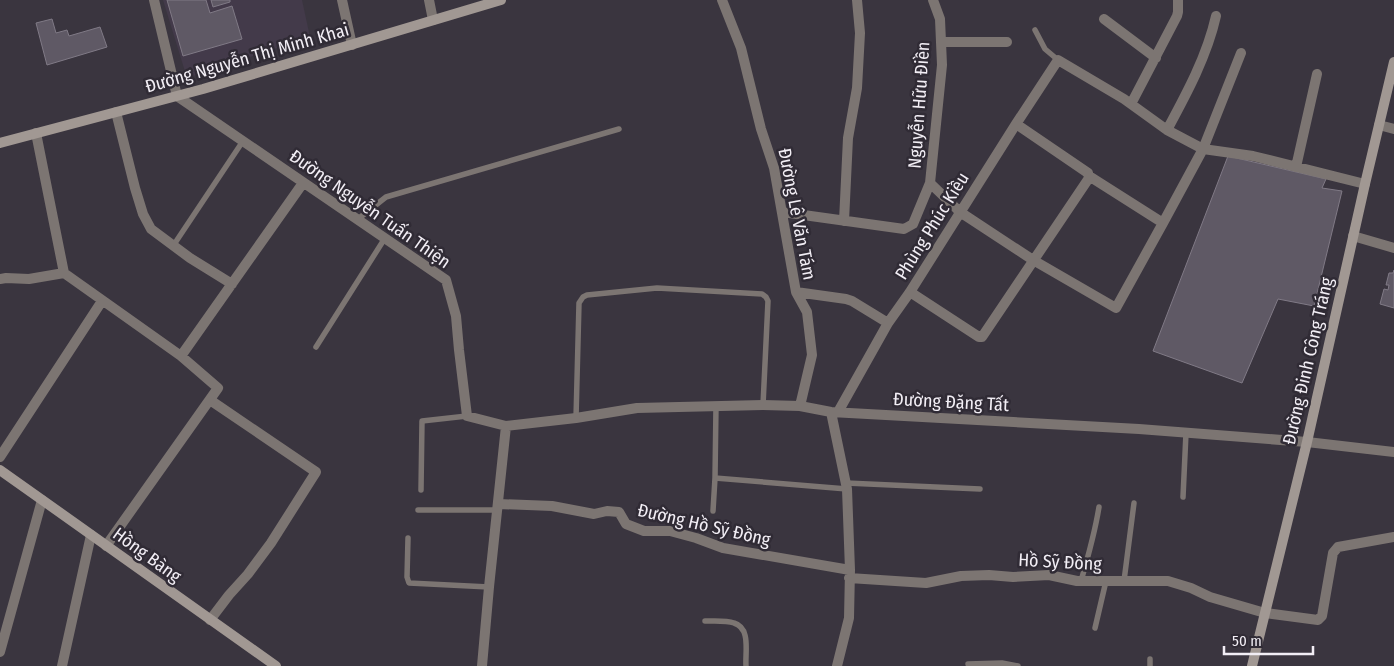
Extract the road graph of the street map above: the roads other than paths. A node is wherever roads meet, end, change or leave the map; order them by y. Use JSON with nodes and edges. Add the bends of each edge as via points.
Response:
{"nodes":[{"id":1,"x":154,"y":0,"type":"edge"},
{"id":2,"x":342,"y":0,"type":"edge"},
{"id":3,"x":429,"y":0,"type":"edge"},
{"id":4,"x":501,"y":0,"type":"edge"},
{"id":5,"x":722,"y":0,"type":"edge"},
{"id":6,"x":857,"y":0,"type":"edge"},
{"id":7,"x":933,"y":0,"type":"edge"},
{"id":8,"x":1178,"y":0,"type":"edge"},
{"id":9,"x":1216,"y":16,"type":"dead end"},
{"id":10,"x":1104,"y":19,"type":"dead end"},
{"id":11,"x":433,"y":20,"type":"junction"},
{"id":12,"x":1035,"y":30,"type":"dead end"},
{"id":13,"x":941,"y":42,"type":"junction"},
{"id":14,"x":1007,"y":42,"type":"dead end"},
{"id":15,"x":352,"y":44,"type":"junction"},
{"id":16,"x":1241,"y":53,"type":"dead end"},
{"id":17,"x":1156,"y":58,"type":"junction"},
{"id":18,"x":1058,"y":60,"type":"junction"},
{"id":19,"x":1394,"y":62,"type":"edge"},
{"id":20,"x":1317,"y":74,"type":"dead end"},
{"id":21,"x":177,"y":96,"type":"junction"},
{"id":22,"x":1131,"y":104,"type":"junction"},
{"id":23,"x":116,"y":112,"type":"junction"},
{"id":24,"x":1016,"y":124,"type":"junction"},
{"id":25,"x":1379,"y":125,"type":"junction"},
{"id":26,"x":619,"y":128,"type":"dead end"},
{"id":27,"x":1394,"y":129,"type":"edge"},
{"id":28,"x":1167,"y":130,"type":"junction"},
{"id":29,"x":36,"y":133,"type":"junction"},
{"id":30,"x":243,"y":141,"type":"junction"},
{"id":31,"x":0,"y":143,"type":"edge"},
{"id":32,"x":1203,"y":149,"type":"junction"},
{"id":33,"x":1296,"y":167,"type":"junction"},
{"id":34,"x":1090,"y":176,"type":"junction"},
{"id":35,"x":303,"y":183,"type":"junction"},
{"id":36,"x":930,"y":183,"type":"junction"},
{"id":37,"x":1365,"y":184,"type":"junction"},
{"id":38,"x":782,"y":212,"type":"junction"},
{"id":39,"x":960,"y":212,"type":"junction"},
{"id":40,"x":358,"y":219,"type":"junction"},
{"id":41,"x":844,"y":221,"type":"junction"},
{"id":42,"x":1163,"y":224,"type":"junction"},
{"id":43,"x":1353,"y":236,"type":"junction"},
{"id":44,"x":385,"y":238,"type":"junction"},
{"id":45,"x":173,"y":246,"type":"junction"},
{"id":46,"x":1394,"y":248,"type":"edge"},
{"id":47,"x":1033,"y":260,"type":"junction"},
{"id":48,"x":64,"y":274,"type":"junction"},
{"id":49,"x":0,"y":279,"type":"edge"},
{"id":50,"x":232,"y":284,"type":"junction"},
{"id":51,"x":796,"y":292,"type":"junction"},
{"id":52,"x":910,"y":292,"type":"junction"},
{"id":53,"x":102,"y":301,"type":"junction"},
{"id":54,"x":888,"y":323,"type":"junction"},
{"id":55,"x":316,"y":347,"type":"dead end"},
{"id":56,"x":181,"y":356,"type":"junction"},
{"id":57,"x":210,"y":400,"type":"junction"},
{"id":58,"x":763,"y":405,"type":"junction"},
{"id":59,"x":716,"y":406,"type":"junction"},
{"id":60,"x":800,"y":406,"type":"junction"},
{"id":61,"x":834,"y":412,"type":"junction"},
{"id":62,"x":468,"y":416,"type":"junction"},
{"id":63,"x":576,"y":418,"type":"junction"},
{"id":64,"x":506,"y":426,"type":"junction"},
{"id":65,"x":1186,"y":433,"type":"junction"},
{"id":66,"x":1307,"y":442,"type":"junction"},
{"id":67,"x":1394,"y":452,"type":"edge"},
{"id":68,"x":0,"y":457,"type":"edge"},
{"id":69,"x":0,"y":470,"type":"edge"},
{"id":70,"x":715,"y":478,"type":"junction"},
{"id":71,"x":847,"y":486,"type":"junction"},
{"id":72,"x":980,"y":489,"type":"dead end"},
{"id":73,"x":421,"y":490,"type":"dead end"},
{"id":74,"x":1183,"y":497,"type":"dead end"},
{"id":75,"x":42,"y":500,"type":"junction"},
{"id":76,"x":1134,"y":503,"type":"dead end"},
{"id":77,"x":498,"y":507,"type":"junction"},
{"id":78,"x":1098,"y":507,"type":"dead end"},
{"id":79,"x":418,"y":510,"type":"dead end"},
{"id":80,"x":713,"y":511,"type":"dead end"},
{"id":81,"x":91,"y":534,"type":"junction"},
{"id":82,"x":1394,"y":537,"type":"edge"},
{"id":83,"x":408,"y":538,"type":"dead end"},
{"id":84,"x":106,"y":546,"type":"junction"},
{"id":85,"x":850,"y":574,"type":"junction"},
{"id":86,"x":1081,"y":581,"type":"junction"},
{"id":87,"x":1106,"y":581,"type":"junction"},
{"id":88,"x":1124,"y":581,"type":"junction"},
{"id":89,"x":489,"y":587,"type":"junction"},
{"id":90,"x":1265,"y":612,"type":"junction"},
{"id":91,"x":210,"y":620,"type":"junction"},
{"id":92,"x":705,"y":621,"type":"dead end"},
{"id":93,"x":1095,"y":628,"type":"dead end"},
{"id":94,"x":0,"y":652,"type":"edge"},
{"id":95,"x":968,"y":664,"type":"dead end"},
{"id":96,"x":62,"y":666,"type":"edge"},
{"id":97,"x":276,"y":666,"type":"edge"},
{"id":98,"x":482,"y":666,"type":"edge"},
{"id":99,"x":746,"y":666,"type":"edge"},
{"id":100,"x":838,"y":666,"type":"edge"},
{"id":101,"x":1018,"y":666,"type":"edge"},
{"id":102,"x":1252,"y":666,"type":"edge"}],
"edges":[{"from":1,"to":21,"type":"street"},
{"from":2,"to":15,"type":"street"},
{"from":3,"to":11,"type":"street"},
{"from":4,"to":11,"type":"street","name":"Đường Nguyễn Thị Minh Khai"},
{"from":5,"to":38,"type":"street","name":"Đường Lê Văn Tám","via":[[740,48],[774,168]]},
{"from":6,"to":41,"type":"street","via":[[860,33],[857,88],[848,138]]},
{"from":7,"to":13,"type":"street","name":"Nguyễn Hữu Điền","via":[[940,19]]},
{"from":8,"to":17,"type":"street","via":[[1177,16]]},
{"from":9,"to":28,"type":"street","via":[[1191,86]]},
{"from":10,"to":17,"type":"street"},
{"from":11,"to":15,"type":"street","name":"Đường Nguyễn Thị Minh Khai"},
{"from":12,"to":18,"type":"lane","via":[[1045,49]]},
{"from":13,"to":14,"type":"street"},
{"from":13,"to":36,"type":"street","name":"Nguyễn Hữu Điền","via":[[942,66]]},
{"from":15,"to":21,"type":"street","name":"Đường Nguyễn Thị Minh Khai"},
{"from":16,"to":32,"type":"street"},
{"from":17,"to":22,"type":"street"},
{"from":18,"to":22,"type":"street"},
{"from":18,"to":24,"type":"street","name":"Phùng Phúc Kiều"},
{"from":19,"to":25,"type":"street","name":"Đường Đinh Công Tráng"},
{"from":20,"to":33,"type":"street"},
{"from":21,"to":23,"type":"street","name":"Đường Nguyễn Thị Minh Khai"},
{"from":21,"to":30,"type":"street","name":"Đường Nguyễn Tuấn Thiện"},
{"from":22,"to":28,"type":"street"},
{"from":23,"to":29,"type":"street","name":"Đường Nguyễn Thị Minh Khai"},
{"from":23,"to":45,"type":"street","via":[[143,214],[151,228]]},
{"from":24,"to":34,"type":"street"},
{"from":24,"to":39,"type":"street","name":"Phùng Phúc Kiều"},
{"from":25,"to":27,"type":"street"},
{"from":25,"to":37,"type":"street","name":"Đường Đinh Công Tráng"},
{"from":26,"to":40,"type":"lane","via":[[386,197]]},
{"from":28,"to":32,"type":"street"},
{"from":29,"to":31,"type":"street","name":"Đường Nguyễn Thị Minh Khai"},
{"from":29,"to":48,"type":"street"},
{"from":30,"to":35,"type":"street","name":"Đường Nguyễn Tuấn Thiện"},
{"from":30,"to":45,"type":"lane"},
{"from":32,"to":33,"type":"street","via":[[1253,156]]},
{"from":32,"to":42,"type":"street"},
{"from":33,"to":37,"type":"street"},
{"from":34,"to":42,"type":"street"},
{"from":34,"to":47,"type":"street"},
{"from":35,"to":40,"type":"street","name":"Đường Nguyễn Tuấn Thiện"},
{"from":35,"to":50,"type":"street"},
{"from":36,"to":39,"type":"street"},
{"from":36,"to":41,"type":"street","name":"Nguyễn Hữu Điền","via":[[913,224],[904,229]]},
{"from":37,"to":43,"type":"street","name":"Đường Đinh Công Tráng"},
{"from":38,"to":41,"type":"street","name":"Nguyễn Hữu Điền"},
{"from":38,"to":51,"type":"street","name":"Đường Lê Văn Tám"},
{"from":39,"to":47,"type":"street"},
{"from":39,"to":52,"type":"street","name":"Phùng Phúc Kiều"},
{"from":40,"to":44,"type":"street","name":"Đường Nguyễn Tuấn Thiện"},
{"from":42,"to":47,"type":"street","via":[[1116,308]]},
{"from":43,"to":46,"type":"street"},
{"from":43,"to":66,"type":"street","name":"Đường Đinh Công Tráng"},
{"from":44,"to":55,"type":"lane"},
{"from":44,"to":62,"type":"street","name":"Đường Nguyễn Tuấn Thiện","via":[[446,280],[456,316]]},
{"from":45,"to":50,"type":"street"},
{"from":47,"to":52,"type":"street","via":[[982,337]]},
{"from":48,"to":49,"type":"street"},
{"from":48,"to":53,"type":"street"},
{"from":50,"to":56,"type":"street"},
{"from":51,"to":54,"type":"street","via":[[846,299]]},
{"from":51,"to":60,"type":"street","name":"Đường Lê Văn Tám","via":[[807,312],[812,355]]},
{"from":52,"to":54,"type":"street","name":"Phùng Phúc Kiều"},
{"from":53,"to":56,"type":"street"},
{"from":53,"to":68,"type":"street"},
{"from":54,"to":61,"type":"street","name":"Phùng Phúc Kiều"},
{"from":56,"to":57,"type":"street","via":[[218,388]]},
{"from":57,"to":84,"type":"street"},
{"from":57,"to":91,"type":"street","via":[[316,472],[271,543]]},
{"from":58,"to":59,"type":"street","name":"Đường Đặng Tất"},
{"from":58,"to":60,"type":"street","name":"Đường Đặng Tất"},
{"from":58,"to":63,"type":"lane","via":[[766,296],[658,288],[586,295],[581,299]]},
{"from":59,"to":63,"type":"street","name":"Đường Đặng Tất","via":[[637,408]]},
{"from":59,"to":70,"type":"lane"},
{"from":60,"to":61,"type":"street","name":"Đường Đặng Tất"},
{"from":61,"to":65,"type":"street","name":"Đường Đặng Tất"},
{"from":61,"to":71,"type":"street"},
{"from":62,"to":64,"type":"street"},
{"from":62,"to":73,"type":"lane","via":[[422,421]]},
{"from":63,"to":64,"type":"street","name":"Đường Đặng Tất"},
{"from":64,"to":77,"type":"street"},
{"from":65,"to":66,"type":"street","name":"Đường Đặng Tất"},
{"from":65,"to":74,"type":"lane"},
{"from":66,"to":67,"type":"street","name":"Đường Đặng Tất"},
{"from":66,"to":90,"type":"street","name":"Đường Đinh Công Tráng"},
{"from":69,"to":75,"type":"street","name":"Hồng Bàng"},
{"from":70,"to":71,"type":"lane"},
{"from":70,"to":80,"type":"lane"},
{"from":71,"to":72,"type":"lane"},
{"from":71,"to":85,"type":"street"},
{"from":75,"to":81,"type":"street","name":"Hồng Bàng"},
{"from":75,"to":94,"type":"street"},
{"from":76,"to":88,"type":"lane"},
{"from":77,"to":79,"type":"lane"},
{"from":77,"to":85,"type":"street","name":"Đường Hồ Sỹ Đồng","via":[[552,506],[594,514],[619,512],[626,524],[644,531],[670,531],[723,548]]},
{"from":77,"to":89,"type":"street"},
{"from":78,"to":86,"type":"lane"},
{"from":81,"to":84,"type":"street","name":"Hồng Bàng"},
{"from":81,"to":96,"type":"street"},
{"from":82,"to":90,"type":"street","name":"Hồ Sỹ Đồng","via":[[1336,548],[1320,619]]},
{"from":83,"to":89,"type":"lane","via":[[409,583]]},
{"from":84,"to":91,"type":"street","name":"Hồng Bàng"},
{"from":85,"to":86,"type":"street","name":"Hồ Sỹ Đồng","via":[[926,583],[961,576],[989,575],[1049,575]]},
{"from":85,"to":100,"type":"street","via":[[849,618]]},
{"from":86,"to":87,"type":"street","name":"Hồ Sỹ Đồng"},
{"from":87,"to":88,"type":"street","name":"Hồ Sỹ Đồng"},
{"from":87,"to":93,"type":"lane"},
{"from":88,"to":90,"type":"street","name":"Hồ Sỹ Đồng","via":[[1168,581]]},
{"from":89,"to":98,"type":"street"},
{"from":90,"to":102,"type":"street","name":"Đường Đinh Công Tráng"},
{"from":91,"to":97,"type":"street","name":"Hồng Bàng"},
{"from":92,"to":99,"type":"lane","via":[[733,622],[741,627],[745,632]]},
{"from":95,"to":101,"type":"lane"}]}
